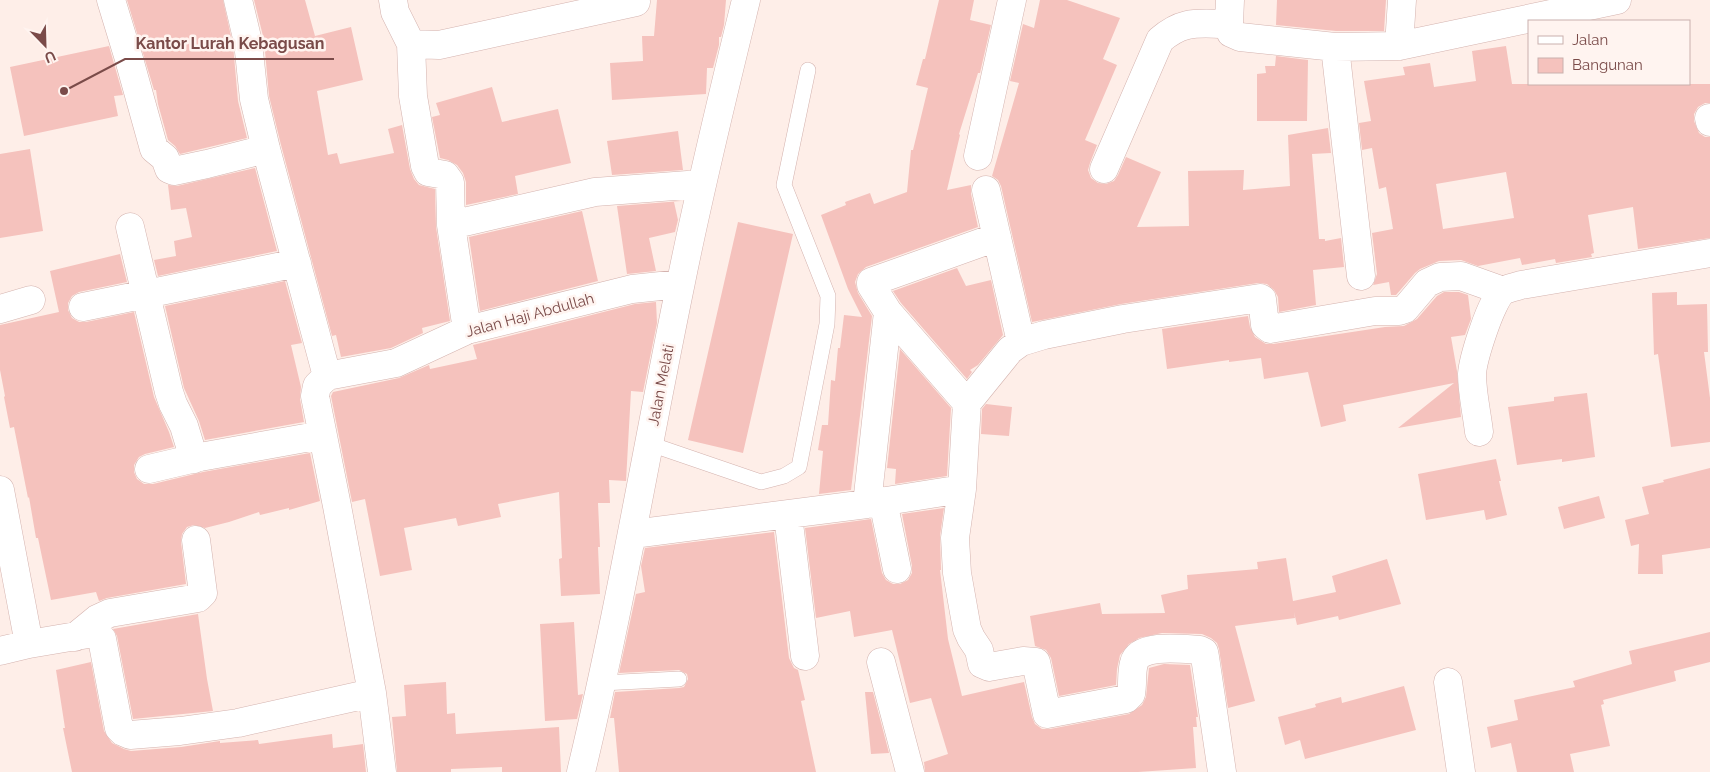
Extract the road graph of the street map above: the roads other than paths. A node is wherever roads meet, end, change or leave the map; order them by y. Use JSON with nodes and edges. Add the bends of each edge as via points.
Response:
{"nodes":[{"id":1,"x":111,"y":0,"type":"edge"},
{"id":2,"x":238,"y":0,"type":"edge"},
{"id":3,"x":393,"y":0,"type":"edge"},
{"id":4,"x":746,"y":0,"type":"edge"},
{"id":5,"x":1012,"y":0,"type":"edge"},
{"id":6,"x":1402,"y":0,"type":"edge"},
{"id":7,"x":1617,"y":0,"type":"edge"},
{"id":8,"x":636,"y":2,"type":"dead end"},
{"id":9,"x":1229,"y":12,"type":"edge"},
{"id":10,"x":411,"y":44,"type":"junction"},
{"id":11,"x":1399,"y":46,"type":"junction"},
{"id":12,"x":1335,"y":47,"type":"junction"},
{"id":13,"x":808,"y":70,"type":"dead end"},
{"id":14,"x":266,"y":149,"type":"junction"},
{"id":15,"x":978,"y":156,"type":"dead end"},
{"id":16,"x":1104,"y":169,"type":"dead end"},
{"id":17,"x":701,"y":184,"type":"junction"},
{"id":18,"x":986,"y":190,"type":"dead end"},
{"id":19,"x":451,"y":225,"type":"junction"},
{"id":20,"x":130,"y":227,"type":"dead end"},
{"id":21,"x":996,"y":236,"type":"junction"},
{"id":22,"x":1710,"y":252,"type":"edge"},
{"id":23,"x":296,"y":263,"type":"junction"},
{"id":24,"x":1361,"y":276,"type":"dead end"},
{"id":25,"x":680,"y":284,"type":"junction"},
{"id":26,"x":1503,"y":291,"type":"junction"},
{"id":27,"x":146,"y":294,"type":"junction"},
{"id":28,"x":31,"y":300,"type":"dead end"},
{"id":29,"x":83,"y":307,"type":"dead end"},
{"id":30,"x":0,"y":309,"type":"edge"},
{"id":31,"x":888,"y":312,"type":"junction"},
{"id":32,"x":466,"y":330,"type":"junction"},
{"id":33,"x":1021,"y":342,"type":"junction"},
{"id":34,"x":327,"y":376,"type":"junction"},
{"id":35,"x":966,"y":403,"type":"junction"},
{"id":36,"x":1480,"y":432,"type":"dead end"},
{"id":37,"x":322,"y":435,"type":"junction"},
{"id":38,"x":650,"y":444,"type":"junction"},
{"id":39,"x":194,"y":458,"type":"junction"},
{"id":40,"x":149,"y":469,"type":"dead end"},
{"id":41,"x":962,"y":488,"type":"junction"},
{"id":42,"x":0,"y":490,"type":"edge"},
{"id":43,"x":875,"y":502,"type":"junction"},
{"id":44,"x":788,"y":515,"type":"junction"},
{"id":45,"x":633,"y":534,"type":"junction"},
{"id":46,"x":196,"y":540,"type":"dead end"},
{"id":47,"x":897,"y":569,"type":"dead end"},
{"id":48,"x":75,"y":637,"type":"junction"},
{"id":49,"x":29,"y":644,"type":"junction"},
{"id":50,"x":0,"y":651,"type":"edge"},
{"id":51,"x":805,"y":656,"type":"dead end"},
{"id":52,"x":882,"y":662,"type":"dead end"},
{"id":53,"x":679,"y":679,"type":"dead end"},
{"id":54,"x":1448,"y":682,"type":"dead end"},
{"id":55,"x":602,"y":683,"type":"junction"},
{"id":56,"x":372,"y":693,"type":"junction"},
{"id":57,"x":382,"y":772,"type":"edge"},
{"id":58,"x":581,"y":772,"type":"edge"},
{"id":59,"x":910,"y":772,"type":"edge"},
{"id":60,"x":1222,"y":772,"type":"edge"},
{"id":61,"x":1461,"y":772,"type":"edge"}],
"edges":[{"from":1,"to":14,"type":"street","via":[[154,148],[165,158],[169,169],[174,171]]},
{"from":2,"to":14,"type":"street","via":[[248,42],[254,99]]},
{"from":3,"to":10,"type":"street","via":[[395,12]]},
{"from":4,"to":17,"type":"street","name":"Jalan Melati"},
{"from":5,"to":15,"type":"street"},
{"from":6,"to":11,"type":"street"},
{"from":7,"to":11,"type":"street"},
{"from":8,"to":10,"type":"street","via":[[439,45]]},
{"from":9,"to":12,"type":"street","via":[[1231,33],[1240,37]]},
{"from":9,"to":16,"type":"street","via":[[1185,24],[1160,40]]},
{"from":10,"to":19,"type":"street","via":[[423,160],[428,172],[445,175],[450,182]]},
{"from":11,"to":12,"type":"street"},
{"from":12,"to":24,"type":"street"},
{"from":13,"to":38,"type":"lane","via":[[784,186],[828,296],[827,324],[799,467],[784,476],[761,482]]},
{"from":14,"to":23,"type":"street"},
{"from":17,"to":19,"type":"street","via":[[595,192]]},
{"from":17,"to":25,"type":"street","name":"Jalan Melati"},
{"from":18,"to":21,"type":"street"},
{"from":19,"to":32,"type":"street"},
{"from":20,"to":27,"type":"street"},
{"from":21,"to":31,"type":"street","via":[[871,282]]},
{"from":21,"to":33,"type":"street"},
{"from":22,"to":26,"type":"street","via":[[1521,285]]},
{"from":23,"to":27,"type":"street"},
{"from":23,"to":34,"type":"street"},
{"from":25,"to":32,"type":"street","name":"Jalan Haji Abdullah","via":[[632,289]]},
{"from":25,"to":38,"type":"street","name":"Jalan Melati"},
{"from":26,"to":33,"type":"street","via":[[1461,276],[1440,277],[1427,283],[1405,309],[1399,311],[1374,311],[1270,329],[1265,325],[1260,298],[1123,319]]},
{"from":26,"to":36,"type":"street","via":[[1489,316],[1472,375]]},
{"from":27,"to":29,"type":"street"},
{"from":27,"to":39,"type":"street","via":[[169,392]]},
{"from":28,"to":30,"type":"street"},
{"from":31,"to":35,"type":"street"},
{"from":31,"to":43,"type":"street"},
{"from":32,"to":34,"type":"street","name":"Jalan Haji Abdullah","via":[[396,363]]},
{"from":33,"to":35,"type":"street","via":[[1010,350]]},
{"from":34,"to":37,"type":"street","via":[[317,386],[315,396]]},
{"from":35,"to":41,"type":"street"},
{"from":37,"to":39,"type":"street"},
{"from":37,"to":56,"type":"street"},
{"from":38,"to":45,"type":"street","name":"Jalan Melati"},
{"from":39,"to":40,"type":"street"},
{"from":41,"to":43,"type":"street"},
{"from":41,"to":60,"type":"street","via":[[955,538],[958,573],[967,629],[979,650],[982,664],[989,667],[1036,662],[1046,714],[1126,699],[1131,694],[1134,662],[1139,654],[1150,649],[1200,650],[1205,657]]},
{"from":42,"to":49,"type":"street"},
{"from":43,"to":44,"type":"street"},
{"from":43,"to":47,"type":"street"},
{"from":44,"to":45,"type":"street"},
{"from":44,"to":51,"type":"street"},
{"from":45,"to":55,"type":"street","name":"Jalan Melati"},
{"from":46,"to":48,"type":"street","via":[[201,596],[110,613]]},
{"from":48,"to":49,"type":"street"},
{"from":48,"to":56,"type":"street","via":[[94,634],[102,639],[119,728],[130,735],[238,722]]},
{"from":49,"to":50,"type":"street"},
{"from":52,"to":59,"type":"street"},
{"from":53,"to":55,"type":"lane"},
{"from":54,"to":61,"type":"street"},
{"from":55,"to":58,"type":"street","name":"Jalan Melati"},
{"from":56,"to":57,"type":"street"}]}
